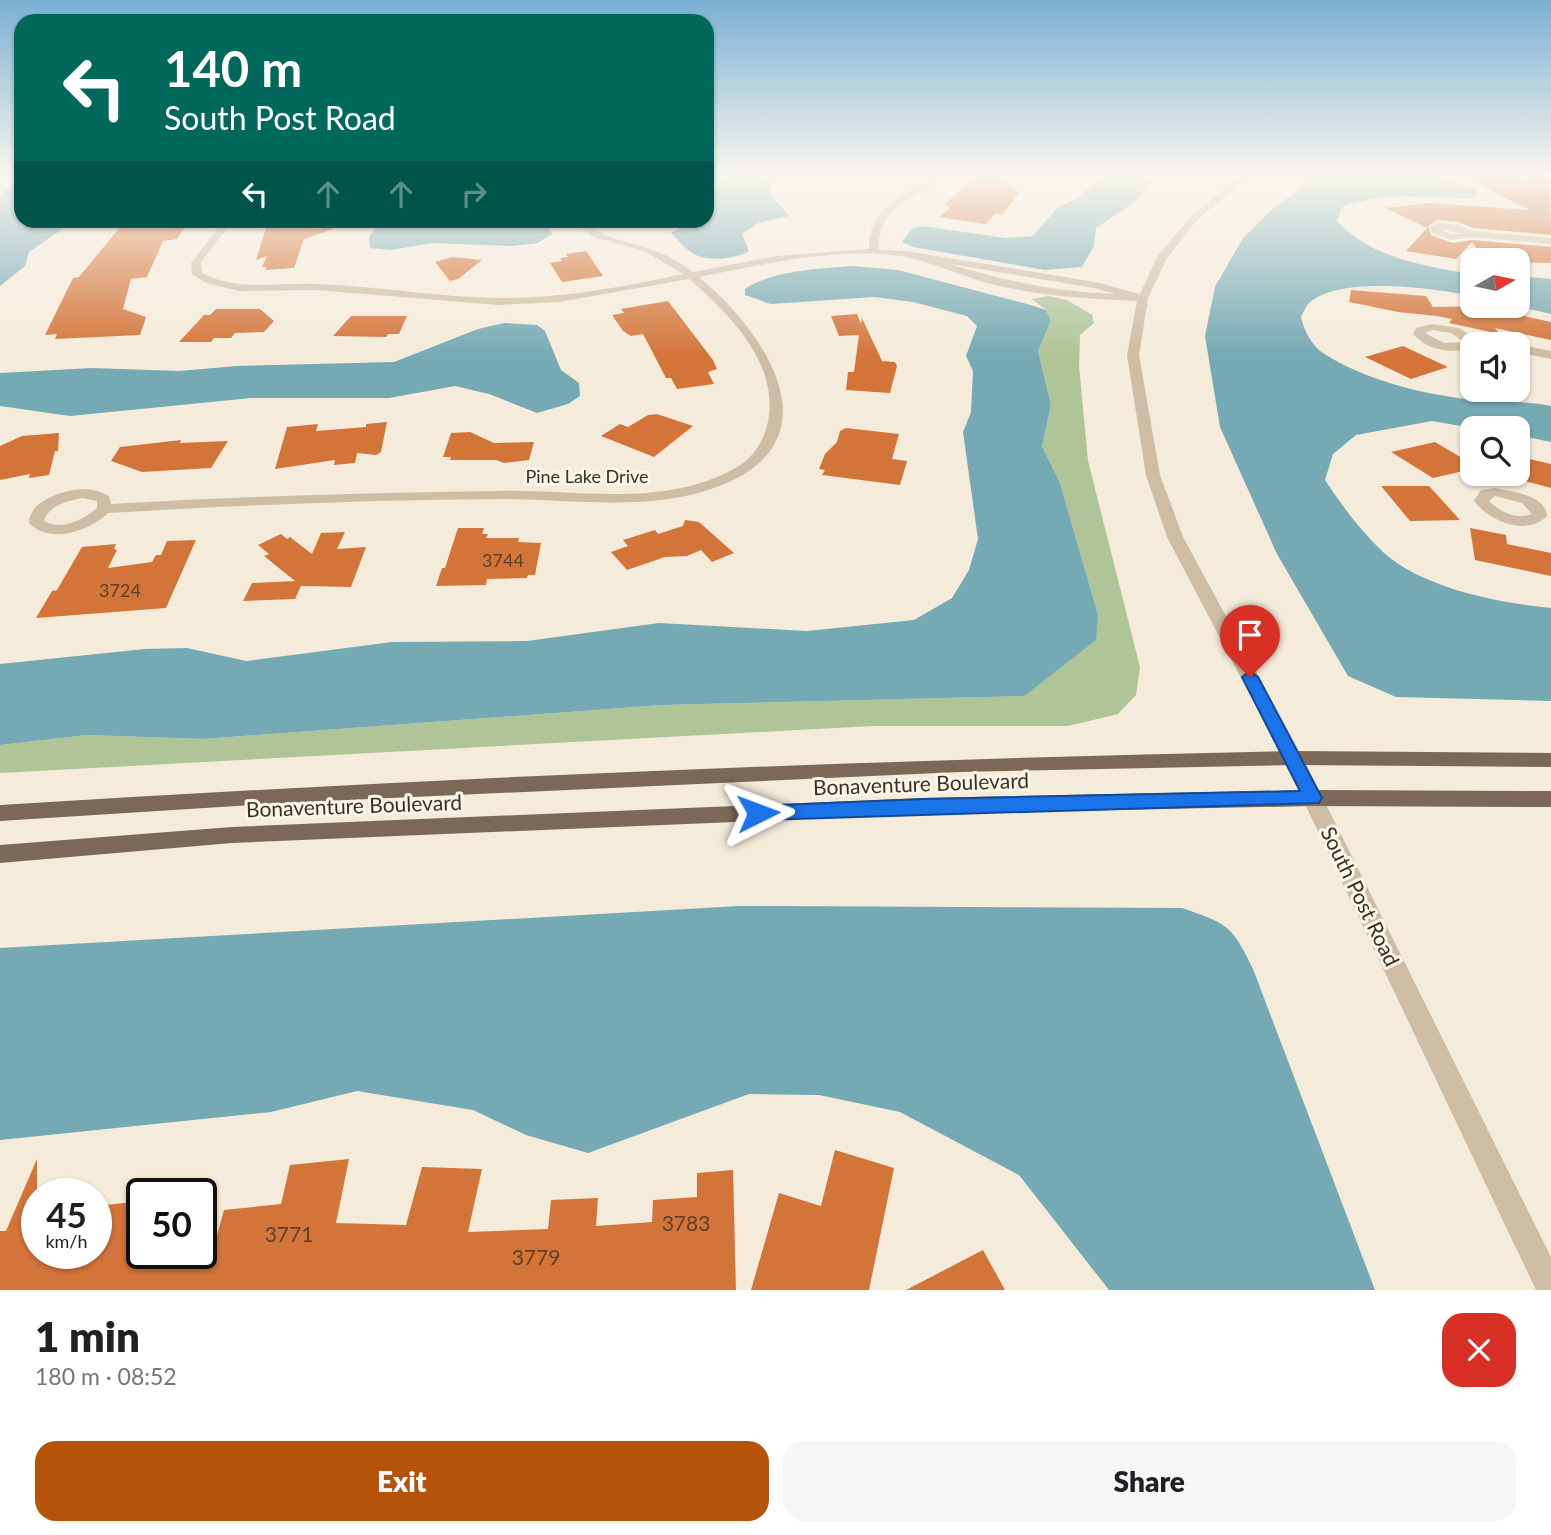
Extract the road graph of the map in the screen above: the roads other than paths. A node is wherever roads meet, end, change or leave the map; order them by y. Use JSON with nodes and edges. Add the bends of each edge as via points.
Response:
{"nodes":[{"id":1,"x":217,"y":235,"type":"edge"},
{"id":2,"x":601,"y":235,"type":"edge"},
{"id":3,"x":873,"y":235,"type":"edge"},
{"id":4,"x":1180,"y":235,"type":"edge"},
{"id":5,"x":1483,"y":235,"type":"edge"},
{"id":6,"x":1551,"y":241,"type":"edge"},
{"id":7,"x":874,"y":250,"type":"junction"},
{"id":8,"x":906,"y":254,"type":"junction"},
{"id":9,"x":691,"y":277,"type":"junction"},
{"id":10,"x":1143,"y":299,"type":"junction"},
{"id":11,"x":1530,"y":351,"type":"edge"},
{"id":12,"x":1551,"y":355,"type":"edge"},
{"id":13,"x":104,"y":509,"type":"dead end"},
{"id":14,"x":1293,"y":758,"type":"junction"},
{"id":15,"x":1551,"y":760,"type":"edge"},
{"id":16,"x":1313,"y":798,"type":"junction"},
{"id":17,"x":1551,"y":799,"type":"edge"},
{"id":18,"x":0,"y":813,"type":"edge"},
{"id":19,"x":0,"y":854,"type":"edge"},
{"id":20,"x":1551,"y":1289,"type":"edge"}],
"edges":[{"from":1,"to":9,"type":"street","via":[[196,263],[197,274],[227,287],[315,287],[430,299],[557,299]]},
{"from":2,"to":9,"type":"street","name":"Pine Lake Drive","via":[[657,253]]},
{"from":3,"to":7,"type":"street"},
{"from":4,"to":10,"type":"street","name":"South Post Road","via":[[1162,257]]},
{"from":5,"to":6,"type":"street"},
{"from":7,"to":8,"type":"street"},
{"from":7,"to":9,"type":"street","via":[[800,256]]},
{"from":8,"to":10,"type":"street","via":[[1095,285]]},
{"from":8,"to":10,"type":"street","via":[[1000,283]]},
{"from":9,"to":13,"type":"street","name":"Pine Lake Drive","via":[[746,327],[767,364],[776,397],[773,433],[766,447],[744,470],[720,480],[699,488],[637,497],[507,495],[204,502]]},
{"from":10,"to":14,"type":"street","name":"South Post Road","via":[[1133,355],[1153,475],[1175,537]]},
{"from":11,"to":12,"type":"street"},
{"from":14,"to":15,"type":"main road","name":"Bonaventure Boulevard"},
{"from":14,"to":16,"type":"street","name":"South Post Road"},
{"from":14,"to":18,"type":"main road","name":"Bonaventure Boulevard","via":[[960,765],[297,794]]},
{"from":16,"to":17,"type":"main road","name":"Bonaventure Boulevard"},
{"from":16,"to":19,"type":"main road","name":"Bonaventure Boulevard","via":[[924,806],[260,834]]},
{"from":16,"to":20,"type":"street","name":"South Post Road"}]}
